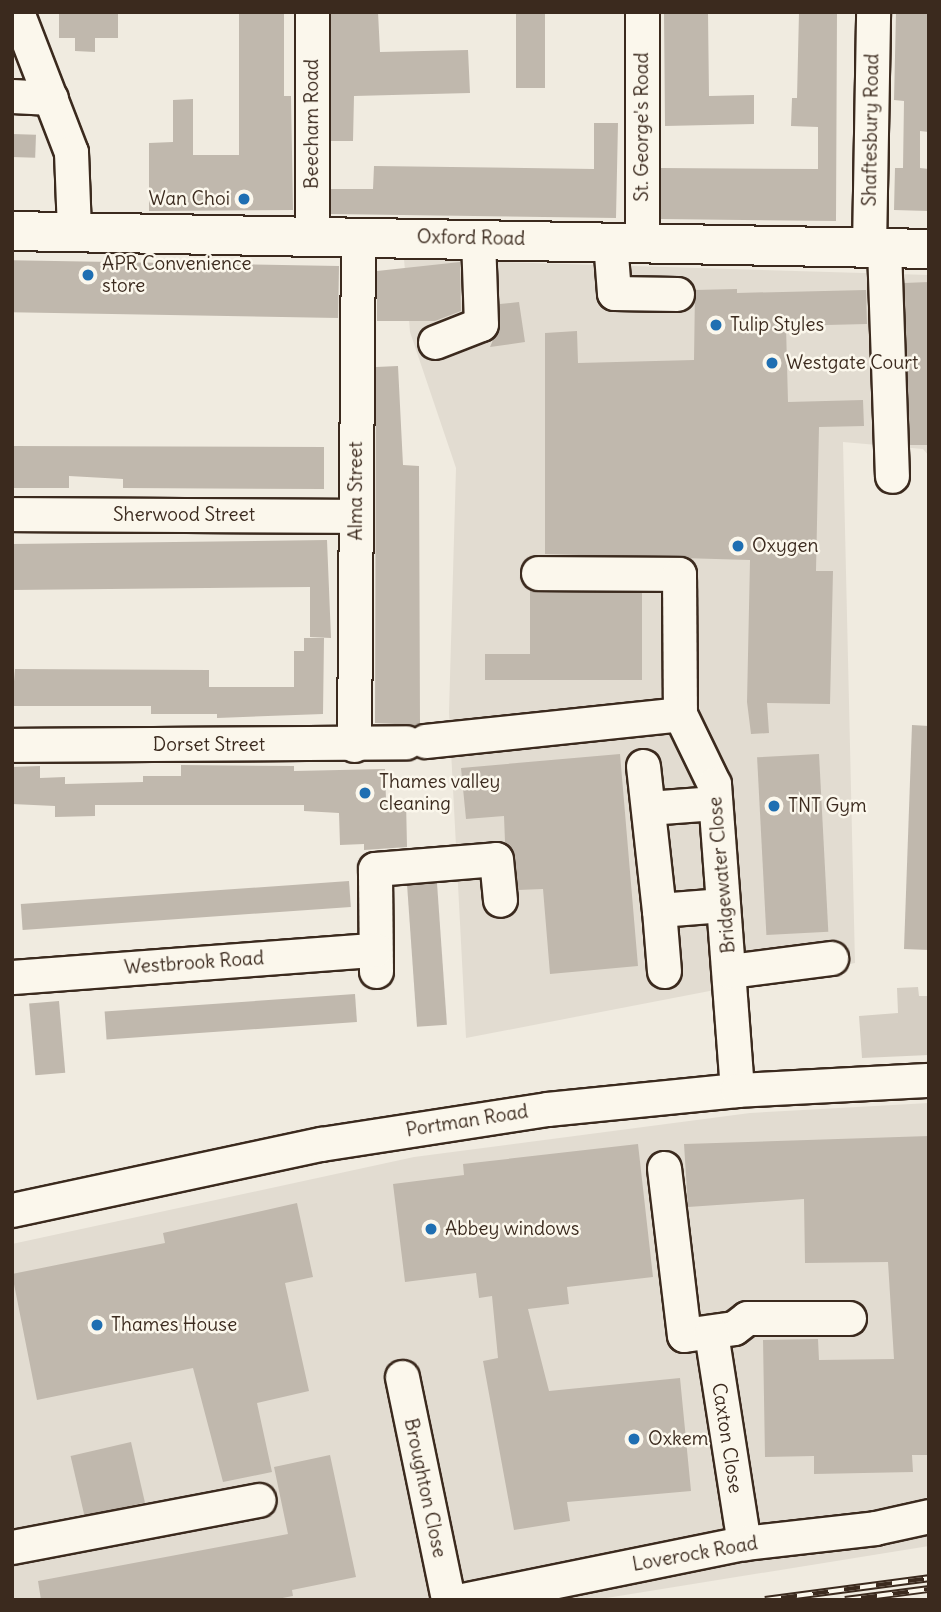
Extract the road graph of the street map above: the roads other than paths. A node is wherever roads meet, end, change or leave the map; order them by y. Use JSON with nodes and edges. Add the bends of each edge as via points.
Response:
{"nodes":[{"id":1,"x":17,"y":12,"type":"edge"},
{"id":2,"x":312,"y":12,"type":"edge"},
{"id":3,"x":642,"y":12,"type":"edge"},
{"id":4,"x":873,"y":12,"type":"edge"},
{"id":5,"x":12,"y":96,"type":"edge"},
{"id":6,"x":51,"y":98,"type":"junction"},
{"id":7,"x":74,"y":230,"type":"junction"},
{"id":8,"x":12,"y":231,"type":"edge"},
{"id":9,"x":312,"y":236,"type":"junction"},
{"id":10,"x":358,"y":236,"type":"junction"},
{"id":11,"x":478,"y":238,"type":"junction"},
{"id":12,"x":626,"y":241,"type":"junction"},
{"id":13,"x":876,"y":248,"type":"junction"},
{"id":14,"x":929,"y":249,"type":"edge"},
{"id":15,"x":677,"y":294,"type":"dead end"},
{"id":16,"x":436,"y":342,"type":"dead end"},
{"id":17,"x":892,"y":476,"type":"dead end"},
{"id":18,"x":12,"y":514,"type":"edge"},
{"id":19,"x":356,"y":516,"type":"junction"},
{"id":20,"x":538,"y":573,"type":"dead end"},
{"id":21,"x":680,"y":714,"type":"junction"},
{"id":22,"x":354,"y":745,"type":"junction"},
{"id":23,"x":12,"y":746,"type":"edge"},
{"id":24,"x":643,"y":766,"type":"dead end"},
{"id":25,"x":715,"y":803,"type":"junction"},
{"id":26,"x":648,"y":808,"type":"junction"},
{"id":27,"x":500,"y":900,"type":"dead end"},
{"id":28,"x":723,"y":905,"type":"junction"},
{"id":29,"x":659,"y":910,"type":"junction"},
{"id":30,"x":831,"y":958,"type":"dead end"},
{"id":31,"x":664,"y":971,"type":"dead end"},
{"id":32,"x":730,"y":971,"type":"junction"},
{"id":33,"x":12,"y":976,"type":"edge"},
{"id":34,"x":929,"y":1080,"type":"edge"},
{"id":35,"x":737,"y":1090,"type":"junction"},
{"id":36,"x":664,"y":1168,"type":"dead end"},
{"id":37,"x":12,"y":1210,"type":"edge"},
{"id":38,"x":849,"y":1318,"type":"dead end"},
{"id":39,"x":710,"y":1332,"type":"junction"},
{"id":40,"x":402,"y":1377,"type":"dead end"},
{"id":41,"x":259,"y":1500,"type":"dead end"},
{"id":42,"x":929,"y":1516,"type":"edge"},
{"id":43,"x":744,"y":1543,"type":"junction"},
{"id":44,"x":12,"y":1547,"type":"edge"},
{"id":45,"x":448,"y":1600,"type":"edge"},
{"id":46,"x":463,"y":1600,"type":"edge"}],
"edges":[{"from":1,"to":6,"type":"street"},
{"from":2,"to":9,"type":"street","name":"Beecham Road"},
{"from":3,"to":12,"type":"street","name":"St. George's Road"},
{"from":4,"to":13,"type":"street","name":"Shaftesbury Road"},
{"from":5,"to":6,"type":"street"},
{"from":6,"to":7,"type":"street","via":[[71,152]]},
{"from":7,"to":8,"type":"main road","name":"Oxford Road"},
{"from":7,"to":9,"type":"main road","name":"Oxford Road"},
{"from":9,"to":10,"type":"main road","name":"Oxford Road"},
{"from":10,"to":11,"type":"main road","name":"Oxford Road"},
{"from":10,"to":19,"type":"street","name":"Alma Street"},
{"from":11,"to":12,"type":"main road","name":"Oxford Road"},
{"from":11,"to":16,"type":"street","via":[[481,324]]},
{"from":12,"to":13,"type":"main road","name":"Oxford Road"},
{"from":12,"to":15,"type":"street","name":"St. George's Road","via":[[614,293]]},
{"from":13,"to":14,"type":"main road","name":"Oxford Road"},
{"from":13,"to":17,"type":"street","name":"Shaftesbury Road"},
{"from":18,"to":19,"type":"street","name":"Sherwood Street"},
{"from":19,"to":22,"type":"street","name":"Alma Street"},
{"from":20,"to":21,"type":"street","via":[[679,574]]},
{"from":21,"to":22,"type":"street","name":"Dorset Street"},
{"from":21,"to":25,"type":"street","name":"Bridgewater Close","via":[[713,784]]},
{"from":22,"to":23,"type":"street","name":"Dorset Street"},
{"from":24,"to":26,"type":"street"},
{"from":25,"to":26,"type":"street"},
{"from":25,"to":28,"type":"street","name":"Bridgewater Close"},
{"from":26,"to":29,"type":"street"},
{"from":27,"to":33,"type":"street","name":"Westbrook Road","via":[[496,859],[375,869],[375,961]]},
{"from":28,"to":29,"type":"street"},
{"from":28,"to":32,"type":"street","name":"Bridgewater Close"},
{"from":29,"to":31,"type":"street"},
{"from":30,"to":32,"type":"street"},
{"from":32,"to":35,"type":"street","name":"Bridgewater Close"},
{"from":34,"to":35,"type":"street","name":"Portman Road"},
{"from":35,"to":37,"type":"street","name":"Portman Road","via":[[547,1109],[346,1140]]},
{"from":36,"to":39,"type":"street","name":"Caxton Close"},
{"from":38,"to":39,"type":"street","via":[[747,1318]]},
{"from":39,"to":43,"type":"street","name":"Caxton Close"},
{"from":40,"to":45,"type":"street","name":"Broughton Close"},
{"from":41,"to":44,"type":"street"},
{"from":42,"to":43,"type":"street","name":"Loverock Road","via":[[875,1528]]},
{"from":43,"to":46,"type":"street","name":"Loverock Road"}]}
